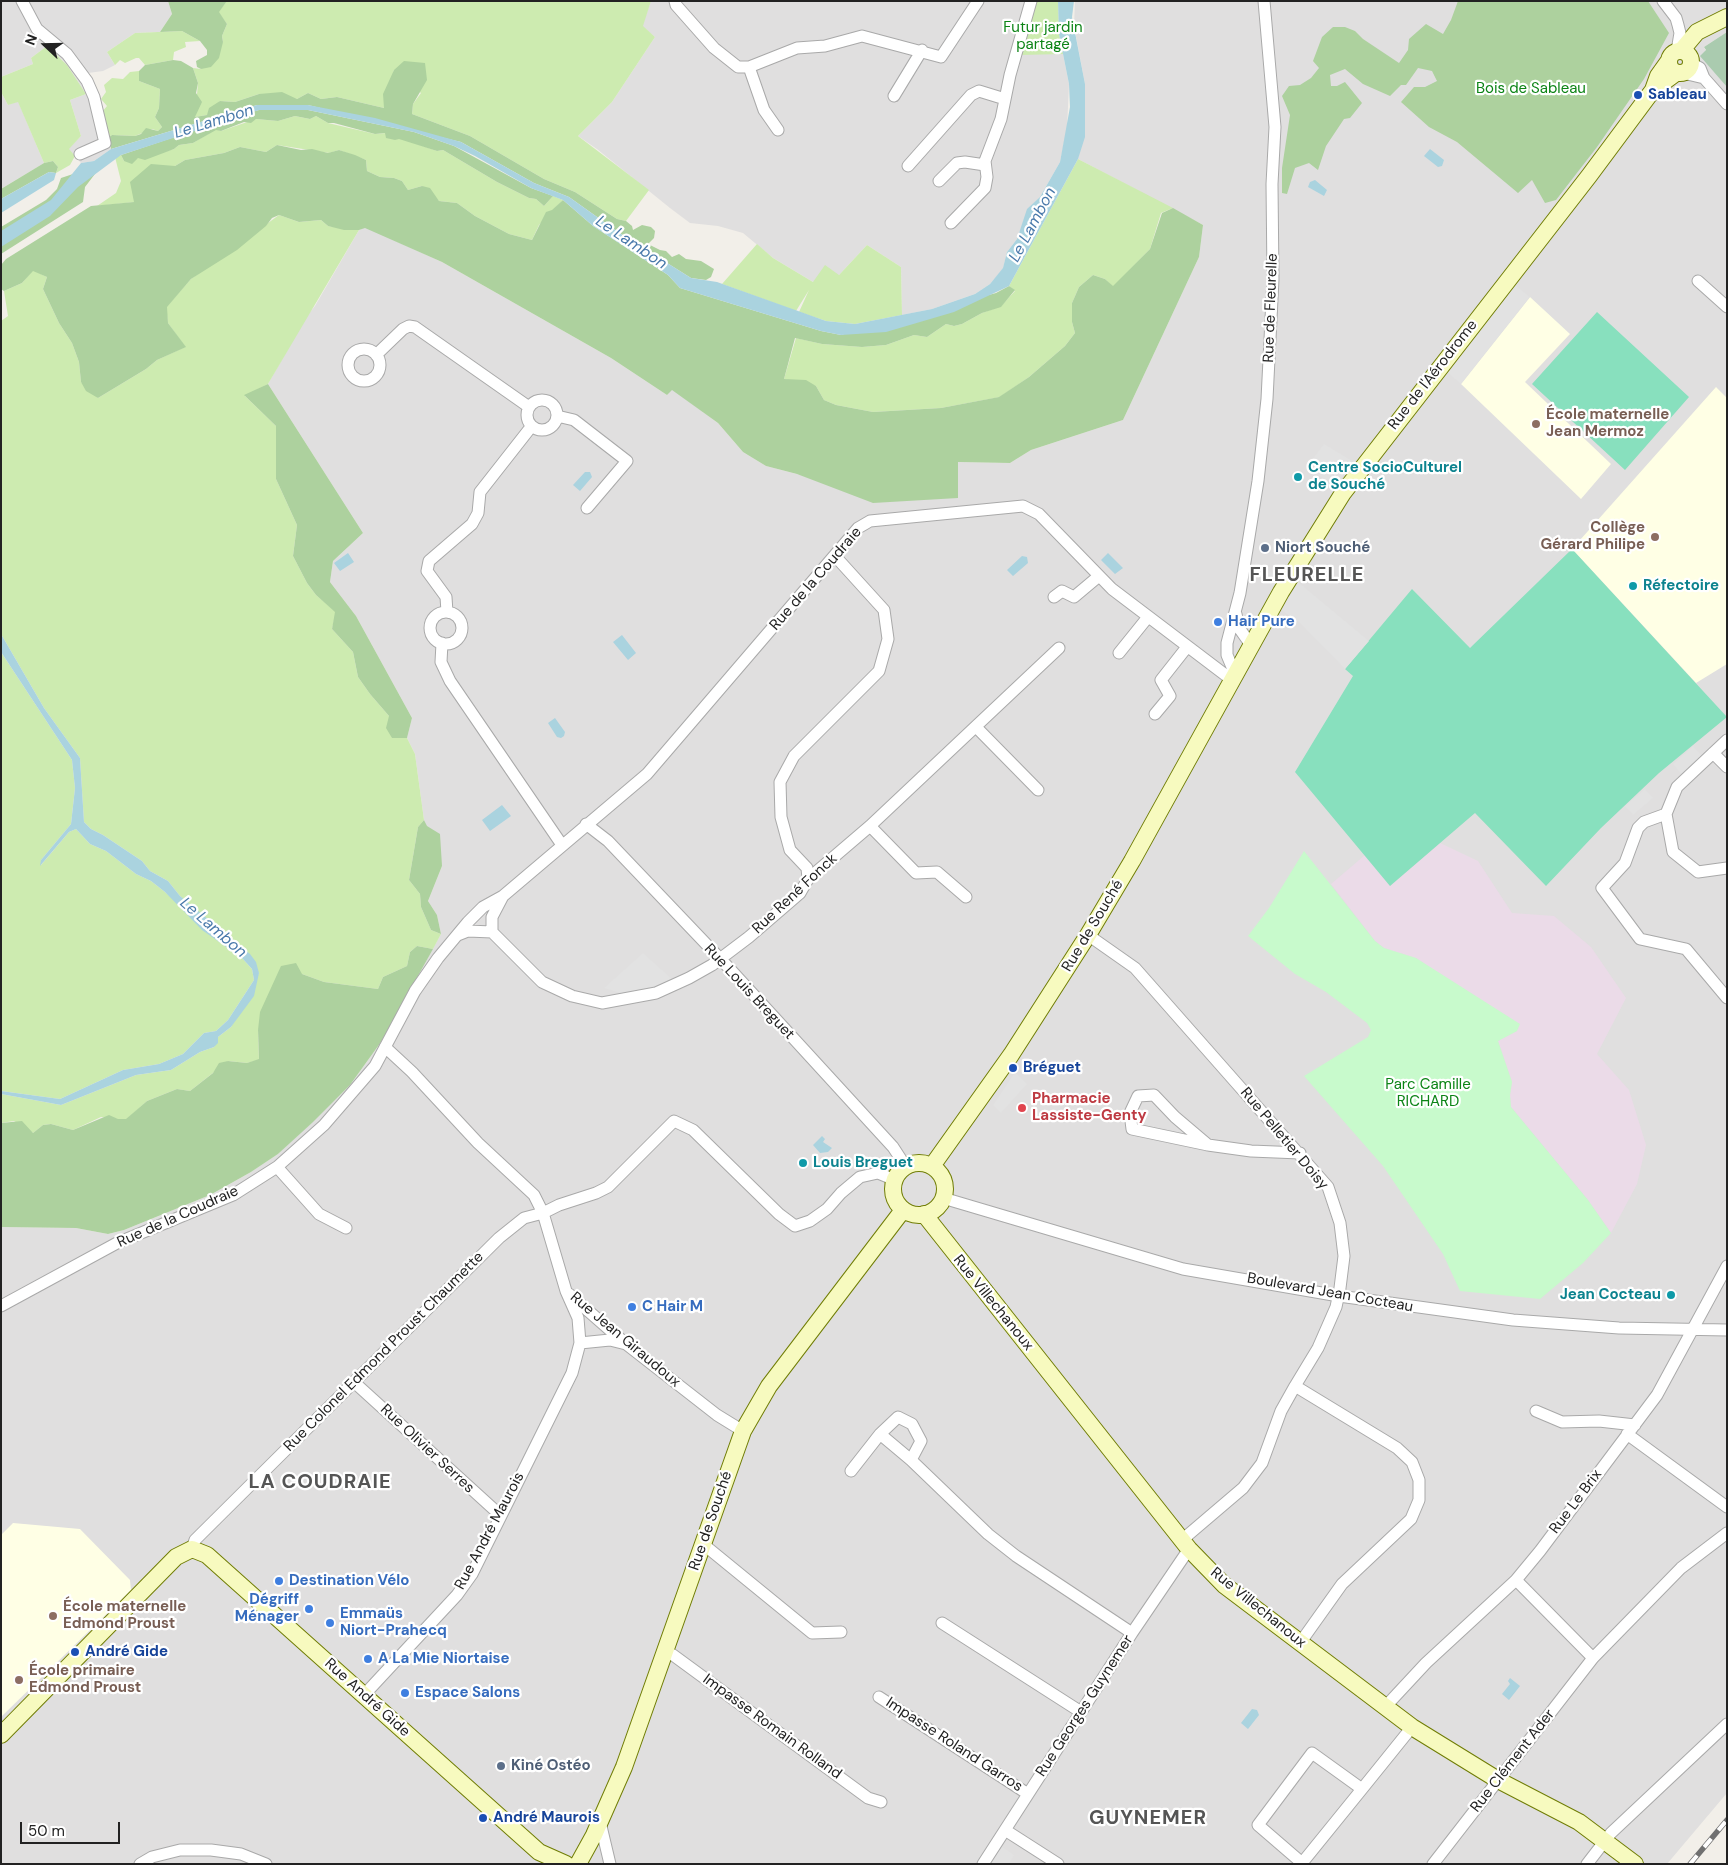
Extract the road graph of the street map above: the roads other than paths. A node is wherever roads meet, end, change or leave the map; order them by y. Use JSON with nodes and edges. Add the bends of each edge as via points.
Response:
{"nodes":[{"id":1,"x":22,"y":1,"type":"edge"},
{"id":2,"x":676,"y":1,"type":"edge"},
{"id":3,"x":978,"y":1,"type":"edge"},
{"id":4,"x":1031,"y":1,"type":"edge"},
{"id":5,"x":1264,"y":1,"type":"edge"},
{"id":6,"x":1663,"y":1,"type":"edge"},
{"id":7,"x":1727,"y":17,"type":"edge"},
{"id":8,"x":1727,"y":24,"type":"edge"},
{"id":9,"x":922,"y":50,"type":"junction"},
{"id":10,"x":1681,"y":62,"type":"junction"},
{"id":11,"x":749,"y":67,"type":"junction"},
{"id":12,"x":894,"y":96,"type":"dead end"},
{"id":13,"x":1005,"y":99,"type":"junction"},
{"id":14,"x":1727,"y":104,"type":"edge"},
{"id":15,"x":778,"y":130,"type":"dead end"},
{"id":16,"x":80,"y":154,"type":"dead end"},
{"id":17,"x":985,"y":165,"type":"junction"},
{"id":18,"x":908,"y":166,"type":"dead end"},
{"id":19,"x":939,"y":181,"type":"dead end"},
{"id":20,"x":951,"y":223,"type":"dead end"},
{"id":21,"x":1698,"y":281,"type":"dead end"},
{"id":22,"x":1727,"y":306,"type":"edge"},
{"id":23,"x":376,"y":355,"type":"dead end"},
{"id":24,"x":529,"y":407,"type":"junction"},
{"id":25,"x":557,"y":416,"type":"junction"},
{"id":26,"x":531,"y":427,"type":"junction"},
{"id":27,"x":587,"y":508,"type":"dead end"},
{"id":28,"x":835,"y":556,"type":"junction"},
{"id":29,"x":1100,"y":576,"type":"junction"},
{"id":30,"x":1054,"y":597,"type":"dead end"},
{"id":31,"x":447,"y":612,"type":"junction"},
{"id":32,"x":1236,"y":614,"type":"junction"},
{"id":33,"x":1148,"y":617,"type":"junction"},
{"id":34,"x":442,"y":643,"type":"junction"},
{"id":35,"x":1251,"y":645,"type":"junction"},
{"id":36,"x":1187,"y":647,"type":"junction"},
{"id":37,"x":1059,"y":648,"type":"dead end"},
{"id":38,"x":1119,"y":653,"type":"dead end"},
{"id":39,"x":1233,"y":677,"type":"junction"},
{"id":40,"x":1155,"y":714,"type":"dead end"},
{"id":41,"x":976,"y":727,"type":"junction"},
{"id":42,"x":1727,"y":740,"type":"edge"},
{"id":43,"x":1713,"y":753,"type":"junction"},
{"id":44,"x":1727,"y":767,"type":"edge"},
{"id":45,"x":1038,"y":790,"type":"dead end"},
{"id":46,"x":1666,"y":814,"type":"junction"},
{"id":47,"x":586,"y":824,"type":"junction"},
{"id":48,"x":870,"y":826,"type":"junction"},
{"id":49,"x":562,"y":845,"type":"junction"},
{"id":50,"x":1727,"y":868,"type":"edge"},
{"id":51,"x":808,"y":880,"type":"junction"},
{"id":52,"x":503,"y":896,"type":"junction"},
{"id":53,"x":966,"y":897,"type":"dead end"},
{"id":54,"x":492,"y":932,"type":"junction"},
{"id":55,"x":1088,"y":935,"type":"junction"},
{"id":56,"x":458,"y":936,"type":"junction"},
{"id":57,"x":718,"y":960,"type":"junction"},
{"id":58,"x":1727,"y":998,"type":"edge"},
{"id":59,"x":385,"y":1048,"type":"junction"},
{"id":60,"x":1208,"y":1145,"type":"junction"},
{"id":61,"x":1300,"y":1153,"type":"junction"},
{"id":62,"x":932,"y":1166,"type":"junction"},
{"id":63,"x":276,"y":1167,"type":"junction"},
{"id":64,"x":906,"y":1167,"type":"junction"},
{"id":65,"x":895,"y":1180,"type":"junction"},
{"id":66,"x":943,"y":1198,"type":"junction"},
{"id":67,"x":903,"y":1210,"type":"junction"},
{"id":68,"x":543,"y":1213,"type":"junction"},
{"id":69,"x":924,"y":1214,"type":"junction"},
{"id":70,"x":346,"y":1228,"type":"dead end"},
{"id":71,"x":1727,"y":1266,"type":"edge"},
{"id":72,"x":566,"y":1291,"type":"junction"},
{"id":73,"x":1339,"y":1296,"type":"junction"},
{"id":74,"x":1,"y":1306,"type":"edge"},
{"id":75,"x":1692,"y":1330,"type":"junction"},
{"id":76,"x":1727,"y":1330,"type":"edge"},
{"id":77,"x":580,"y":1343,"type":"junction"},
{"id":78,"x":626,"y":1344,"type":"junction"},
{"id":79,"x":355,"y":1384,"type":"junction"},
{"id":80,"x":1295,"y":1386,"type":"junction"},
{"id":81,"x":1536,"y":1411,"type":"dead end"},
{"id":82,"x":1635,"y":1425,"type":"junction"},
{"id":83,"x":742,"y":1430,"type":"junction"},
{"id":84,"x":880,"y":1434,"type":"junction"},
{"id":85,"x":1627,"y":1434,"type":"junction"},
{"id":86,"x":911,"y":1460,"type":"junction"},
{"id":87,"x":851,"y":1470,"type":"dead end"},
{"id":88,"x":1727,"y":1507,"type":"edge"},
{"id":89,"x":500,"y":1514,"type":"junction"},
{"id":90,"x":1727,"y":1533,"type":"edge"},
{"id":91,"x":703,"y":1544,"type":"junction"},
{"id":92,"x":1186,"y":1545,"type":"junction"},
{"id":93,"x":192,"y":1549,"type":"junction"},
{"id":94,"x":1516,"y":1580,"type":"junction"},
{"id":95,"x":942,"y":1623,"type":"dead end"},
{"id":96,"x":840,"y":1632,"type":"dead end"},
{"id":97,"x":1132,"y":1633,"type":"junction"},
{"id":98,"x":1300,"y":1643,"type":"junction"},
{"id":99,"x":665,"y":1651,"type":"junction"},
{"id":100,"x":1593,"y":1658,"type":"junction"},
{"id":101,"x":364,"y":1695,"type":"junction"},
{"id":102,"x":879,"y":1697,"type":"dead end"},
{"id":103,"x":1386,"y":1706,"type":"junction"},
{"id":104,"x":1081,"y":1712,"type":"junction"},
{"id":105,"x":1727,"y":1724,"type":"edge"},
{"id":106,"x":1412,"y":1727,"type":"junction"},
{"id":107,"x":1,"y":1735,"type":"edge"},
{"id":108,"x":1498,"y":1780,"type":"junction"},
{"id":109,"x":1362,"y":1789,"type":"junction"},
{"id":110,"x":1028,"y":1794,"type":"junction"},
{"id":111,"x":881,"y":1802,"type":"dead end"},
{"id":112,"x":600,"y":1822,"type":"junction"},
{"id":113,"x":1005,"y":1830,"type":"junction"},
{"id":114,"x":1606,"y":1840,"type":"junction"},
{"id":115,"x":541,"y":1858,"type":"edge"},
{"id":116,"x":140,"y":1864,"type":"edge"},
{"id":117,"x":266,"y":1864,"type":"edge"},
{"id":118,"x":566,"y":1864,"type":"edge"},
{"id":119,"x":578,"y":1864,"type":"edge"},
{"id":120,"x":610,"y":1864,"type":"edge"},
{"id":121,"x":983,"y":1864,"type":"edge"},
{"id":122,"x":1058,"y":1864,"type":"edge"},
{"id":123,"x":1433,"y":1864,"type":"edge"},
{"id":124,"x":1586,"y":1864,"type":"edge"},
{"id":125,"x":1636,"y":1864,"type":"edge"}],
"edges":[{"from":1,"to":16,"type":"street","via":[[36,29],[67,54],[84,76],[94,97],[105,143]]},
{"from":2,"to":11,"type":"street","via":[[676,5],[714,48],[738,67]]},
{"from":3,"to":9,"type":"street","via":[[940,57]]},
{"from":4,"to":13,"type":"street"},
{"from":5,"to":32,"type":"street","name":"Rue de Fleurelle","via":[[1275,127],[1273,280],[1267,399],[1258,481]]},
{"from":6,"to":10,"type":"street","via":[[1676,18]]},
{"from":7,"to":10,"type":"street","name":"Rue de l'Aérodrome","via":[[1697,32]]},
{"from":8,"to":10,"type":"street","name":"Rue de l'Aérodrome","via":[[1702,39]]},
{"from":9,"to":11,"type":"street","via":[[862,36],[825,46],[798,48]]},
{"from":9,"to":12,"type":"street"},
{"from":10,"to":14,"type":"street","via":[[1704,78]]},
{"from":10,"to":35,"type":"street","name":"Rue de l'Aérodrome","via":[[1658,76],[1652,90],[1343,493]]},
{"from":11,"to":15,"type":"street","via":[[764,110]]},
{"from":13,"to":17,"type":"street"},
{"from":13,"to":18,"type":"street","via":[[983,91],[971,95]]},
{"from":17,"to":19,"type":"street","via":[[957,163]]},
{"from":17,"to":20,"type":"street","via":[[985,188]]},
{"from":21,"to":22,"type":"street"},
{"from":23,"to":24,"type":"street","via":[[403,329],[415,327]]},
{"from":24,"to":25,"type":"street","via":[[537,401],[546,401],[554,407]]},
{"from":24,"to":26,"type":"street","via":[[527,420]]},
{"from":25,"to":26,"type":"street","via":[[550,428],[540,431]]},
{"from":25,"to":27,"type":"street","via":[[574,420],[627,461]]},
{"from":26,"to":31,"type":"street","via":[[480,492],[478,513],[472,524],[429,560],[428,571],[446,597]]},
{"from":28,"to":29,"type":"street","name":"Rue de la Coudraie","via":[[858,528],[870,521],[1023,506],[1039,514]]},
{"from":28,"to":47,"type":"street","name":"Rue de la Coudraie","via":[[647,774]]},
{"from":28,"to":51,"type":"street","via":[[884,610],[888,639],[878,670],[794,756],[780,782],[781,818],[790,850],[806,868]]},
{"from":29,"to":30,"type":"street","via":[[1074,597],[1062,592]]},
{"from":29,"to":33,"type":"street","name":"Rue de la Coudraie"},
{"from":31,"to":34,"type":"street","via":[[437,615],[431,623],[434,638]]},
{"from":31,"to":34,"type":"street","via":[[459,619],[462,628],[456,640]]},
{"from":32,"to":35,"type":"street","via":[[1239,628]]},
{"from":32,"to":39,"type":"street","name":"Rue de Fleurelle","via":[[1227,643]]},
{"from":33,"to":36,"type":"street","name":"Rue de la Coudraie"},
{"from":33,"to":38,"type":"street"},
{"from":34,"to":49,"type":"street","via":[[441,662],[450,681]]},
{"from":35,"to":39,"type":"street","name":"Rue de l'Aérodrome"},
{"from":36,"to":39,"type":"street","name":"Rue de la Coudraie"},
{"from":36,"to":40,"type":"street","via":[[1160,680],[1170,696]]},
{"from":37,"to":41,"type":"street","name":"Rue René Fonck"},
{"from":39,"to":55,"type":"street","name":"Rue de Souché"},
{"from":41,"to":45,"type":"street"},
{"from":41,"to":48,"type":"street","name":"Rue René Fonck"},
{"from":42,"to":43,"type":"street"},
{"from":43,"to":44,"type":"street"},
{"from":43,"to":46,"type":"street","via":[[1677,787]]},
{"from":46,"to":50,"type":"street","via":[[1673,852],[1698,872]]},
{"from":46,"to":58,"type":"street","via":[[1644,822],[1638,828],[1625,863],[1602,888],[1640,939],[1686,949]]},
{"from":47,"to":49,"type":"street","name":"Rue de la Coudraie"},
{"from":47,"to":57,"type":"street","name":"Rue Louis Breguet","via":[[608,841]]},
{"from":48,"to":51,"type":"street","name":"Rue René Fonck"},
{"from":48,"to":53,"type":"street","via":[[916,872],[937,872]]},
{"from":49,"to":52,"type":"street","name":"Rue de la Coudraie"},
{"from":51,"to":57,"type":"street","name":"Rue René Fonck","via":[[800,894]]},
{"from":52,"to":54,"type":"street","name":"Rue de la Coudraie","via":[[492,916]]},
{"from":52,"to":56,"type":"street","name":"Rue de la Coudraie","via":[[483,907]]},
{"from":54,"to":56,"type":"street","via":[[468,931]]},
{"from":54,"to":57,"type":"street","name":"Rue René Fonck","via":[[542,982],[572,996],[602,1003],[656,993]]},
{"from":55,"to":61,"type":"street","name":"Rue Pelletier Doisy","via":[[1135,968]]},
{"from":55,"to":62,"type":"street","name":"Rue de Souché","via":[[1011,1055]]},
{"from":56,"to":59,"type":"street","name":"Rue de la Coudraie","via":[[415,991]]},
{"from":57,"to":64,"type":"street","name":"Rue Louis Breguet"},
{"from":59,"to":63,"type":"street","name":"Rue de la Coudraie","via":[[375,1066],[324,1125]]},
{"from":59,"to":68,"type":"street","name":"Rue Jean Giraudoux","via":[[534,1195]]},
{"from":60,"to":60,"type":"street","via":[[1132,1129],[1130,1113],[1138,1096],[1154,1095]]},
{"from":60,"to":61,"type":"street"},
{"from":61,"to":73,"type":"street","name":"Rue Pelletier Doisy","via":[[1328,1187],[1340,1223],[1344,1256]]},
{"from":62,"to":64,"type":"street"},
{"from":62,"to":66,"type":"street","via":[[942,1179]]},
{"from":63,"to":70,"type":"street","via":[[319,1214]]},
{"from":63,"to":74,"type":"street","name":"Rue de la Coudraie","via":[[234,1195],[117,1243]]},
{"from":64,"to":65,"type":"street"},
{"from":65,"to":67,"type":"street","via":[[895,1199]]},
{"from":65,"to":68,"type":"street","name":"Rue Colonel Edmond Proust Chaumette","via":[[878,1173],[860,1177],[827,1209],[810,1221],[795,1226],[694,1130],[674,1121],[608,1187]]},
{"from":66,"to":69,"type":"street","via":[[934,1210]]},
{"from":66,"to":73,"type":"street","name":"Boulevard Jean Cocteau","via":[[1182,1268]]},
{"from":67,"to":69,"type":"street","via":[[915,1215]]},
{"from":67,"to":83,"type":"street","name":"Rue de Souché","via":[[769,1386]]},
{"from":68,"to":72,"type":"street","name":"Rue Jean Giraudoux"},
{"from":68,"to":79,"type":"street","name":"Rue Colonel Edmond Proust Chaumette","via":[[524,1218],[499,1238]]},
{"from":69,"to":92,"type":"street","name":"Rue Villechanoux"},
{"from":71,"to":75,"type":"street","name":"Rue Le Brix"},
{"from":72,"to":77,"type":"street","name":"Rue André Maurois","via":[[578,1318]]},
{"from":72,"to":78,"type":"street","name":"Rue Jean Giraudoux"},
{"from":73,"to":75,"type":"street","name":"Boulevard Jean Cocteau","via":[[1513,1320]]},
{"from":73,"to":80,"type":"street","name":"Rue Pelletier Doisy","via":[[1318,1348]]},
{"from":75,"to":76,"type":"street","name":"Boulevard Jean Cocteau"},
{"from":75,"to":82,"type":"street","name":"Rue Le Brix","via":[[1657,1395]]},
{"from":77,"to":78,"type":"street","via":[[610,1340]]},
{"from":77,"to":89,"type":"street","name":"Rue André Maurois","via":[[572,1373]]},
{"from":78,"to":83,"type":"street","name":"Rue Jean Giraudoux","via":[[717,1415]]},
{"from":79,"to":89,"type":"street","name":"Rue Olivier Serres"},
{"from":79,"to":93,"type":"street","name":"Rue Colonel Edmond Proust Chaumette","via":[[194,1540]]},
{"from":80,"to":92,"type":"street","name":"Rue Georges Guynemer","via":[[1281,1411],[1262,1463],[1243,1488]]},
{"from":80,"to":98,"type":"street","via":[[1397,1448],[1412,1462],[1419,1480],[1419,1500],[1410,1519],[1342,1584]]},
{"from":81,"to":82,"type":"street","via":[[1562,1422],[1599,1421]]},
{"from":82,"to":85,"type":"street","name":"Rue Le Brix"},
{"from":83,"to":91,"type":"street","name":"Rue de Souché"},
{"from":84,"to":86,"type":"street"},
{"from":84,"to":86,"type":"street","via":[[898,1417],[912,1424],[921,1440]]},
{"from":84,"to":87,"type":"street"},
{"from":85,"to":88,"type":"street"},
{"from":85,"to":94,"type":"street","name":"Rue Le Brix"},
{"from":86,"to":97,"type":"street","via":[[988,1534],[1016,1556]]},
{"from":89,"to":101,"type":"street","name":"Rue André Maurois","via":[[472,1574],[457,1595]]},
{"from":90,"to":100,"type":"street","name":"Rue Clément Ader","via":[[1681,1568]]},
{"from":91,"to":96,"type":"street","via":[[812,1633]]},
{"from":91,"to":99,"type":"street","name":"Rue de Souché"},
{"from":92,"to":97,"type":"street","name":"Rue Georges Guynemer"},
{"from":92,"to":98,"type":"street","name":"Rue Villechanoux","via":[[1224,1584]]},
{"from":93,"to":101,"type":"street","name":"Rue André Gide","via":[[207,1555]]},
{"from":93,"to":107,"type":"street","name":"Rue Colonel Edmond Proust Chaumette","via":[[176,1557]]},
{"from":94,"to":100,"type":"street"},
{"from":94,"to":103,"type":"street","name":"Rue Le Brix","via":[[1426,1663]]},
{"from":95,"to":104,"type":"street"},
{"from":97,"to":104,"type":"street","name":"Rue Georges Guynemer"},
{"from":98,"to":103,"type":"street","name":"Rue Villechanoux"},
{"from":99,"to":111,"type":"street","name":"Impasse Romain Rolland","via":[[868,1798]]},
{"from":99,"to":112,"type":"street","name":"Rue de Souché","via":[[631,1749]]},
{"from":100,"to":108,"type":"street","name":"Rue Clément Ader"},
{"from":101,"to":115,"type":"street","name":"Rue André Gide"},
{"from":102,"to":110,"type":"street","name":"Impasse Roland Garros"},
{"from":103,"to":106,"type":"street","name":"Rue Villechanoux"},
{"from":104,"to":110,"type":"street","name":"Rue Georges Guynemer"},
{"from":105,"to":114,"type":"street","via":[[1642,1802]]},
{"from":106,"to":108,"type":"street","name":"Rue Villechanoux"},
{"from":106,"to":109,"type":"street"},
{"from":108,"to":114,"type":"street","name":"Rue Villechanoux","via":[[1556,1808]]},
{"from":108,"to":123,"type":"street","name":"Rue Clément Ader"},
{"from":109,"to":109,"type":"street","via":[[1302,1863],[1258,1825],[1312,1753]]},
{"from":110,"to":113,"type":"street","name":"Rue Georges Guynemer"},
{"from":112,"to":119,"type":"street","name":"Rue de Souché"},
{"from":112,"to":120,"type":"street"},
{"from":113,"to":121,"type":"street","name":"Rue Georges Guynemer"},
{"from":113,"to":122,"type":"street"},
{"from":114,"to":124,"type":"street"},
{"from":114,"to":125,"type":"street","name":"Rue Villechanoux"},
{"from":115,"to":118,"type":"street","name":"Rue André Gide"},
{"from":116,"to":117,"type":"street","via":[[152,1857],[180,1850],[211,1850],[241,1854]]}]}
